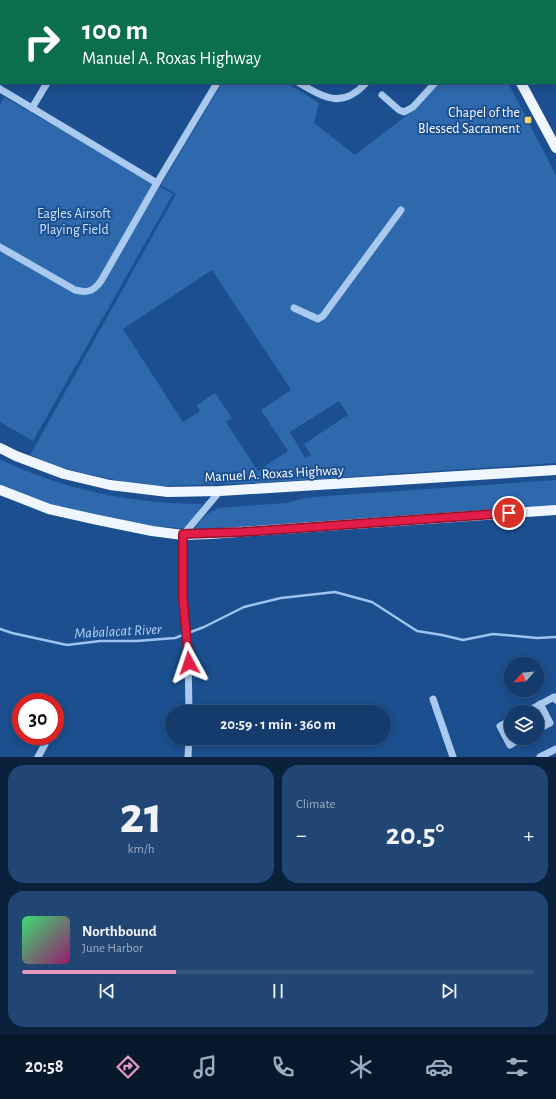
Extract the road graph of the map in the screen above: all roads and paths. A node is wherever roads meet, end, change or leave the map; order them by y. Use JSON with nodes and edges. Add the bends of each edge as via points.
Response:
{"nodes":[{"id":1,"x":46,"y":84,"type":"edge"},
{"id":2,"x":216,"y":84,"type":"edge"},
{"id":3,"x":301,"y":84,"type":"edge"},
{"id":4,"x":365,"y":84,"type":"edge"},
{"id":5,"x":434,"y":84,"type":"edge"},
{"id":6,"x":522,"y":84,"type":"edge"},
{"id":7,"x":0,"y":90,"type":"edge"},
{"id":8,"x":382,"y":95,"type":"dead end"},
{"id":9,"x":32,"y":108,"type":"junction"},
{"id":10,"x":556,"y":148,"type":"edge"},
{"id":11,"x":158,"y":183,"type":"junction"},
{"id":12,"x":401,"y":210,"type":"dead end"},
{"id":13,"x":0,"y":247,"type":"edge"},
{"id":14,"x":294,"y":308,"type":"dead end"},
{"id":15,"x":0,"y":448,"type":"edge"},
{"id":16,"x":556,"y":470,"type":"edge"},
{"id":17,"x":0,"y":490,"type":"edge"},
{"id":18,"x":220,"y":491,"type":"junction"},
{"id":19,"x":556,"y":510,"type":"edge"},
{"id":20,"x":183,"y":534,"type":"junction"},
{"id":21,"x":555,"y":698,"type":"edge"},
{"id":22,"x":433,"y":699,"type":"dead end"},
{"id":23,"x":540,"y":704,"type":"edge"},
{"id":24,"x":189,"y":705,"type":"edge"},
{"id":25,"x":544,"y":712,"type":"edge"},
{"id":26,"x":504,"y":724,"type":"edge"},
{"id":27,"x":544,"y":726,"type":"edge"},
{"id":28,"x":504,"y":734,"type":"edge"},
{"id":29,"x":44,"y":745,"type":"edge"},
{"id":30,"x":189,"y":745,"type":"edge"},
{"id":31,"x":556,"y":749,"type":"edge"},
{"id":32,"x":38,"y":757,"type":"edge"},
{"id":33,"x":188,"y":757,"type":"edge"},
{"id":34,"x":453,"y":757,"type":"edge"},
{"id":35,"x":540,"y":757,"type":"edge"}],
"edges":[{"from":1,"to":9,"type":"street"},
{"from":2,"to":11,"type":"street"},
{"from":3,"to":4,"type":"street","via":[[324,97],[334,99],[351,96]]},
{"from":5,"to":8,"type":"street","via":[[413,107],[404,112]]},
{"from":6,"to":10,"type":"main road"},
{"from":7,"to":9,"type":"street"},
{"from":9,"to":11,"type":"street"},
{"from":11,"to":13,"type":"street","via":[[101,281],[91,291],[75,290]]},
{"from":12,"to":14,"type":"street","via":[[323,316],[318,319]]},
{"from":15,"to":18,"type":"main road","name":"Manuel A. Roxas Highway","via":[[64,474],[110,485],[168,492]]},
{"from":16,"to":18,"type":"main road","name":"Manuel A. Roxas Highway"},
{"from":17,"to":20,"type":"main road","via":[[49,510],[152,531]]},
{"from":18,"to":20,"type":"street"},
{"from":19,"to":20,"type":"main road"},
{"from":20,"to":24,"type":"street"},
{"from":21,"to":23,"type":"street"},
{"from":22,"to":34,"type":"street"},
{"from":25,"to":27,"type":"street","via":[[550,723]]},
{"from":26,"to":28,"type":"street","via":[[500,726]]},
{"from":29,"to":32,"type":"street"},
{"from":30,"to":33,"type":"street"},
{"from":31,"to":35,"type":"street"}]}
